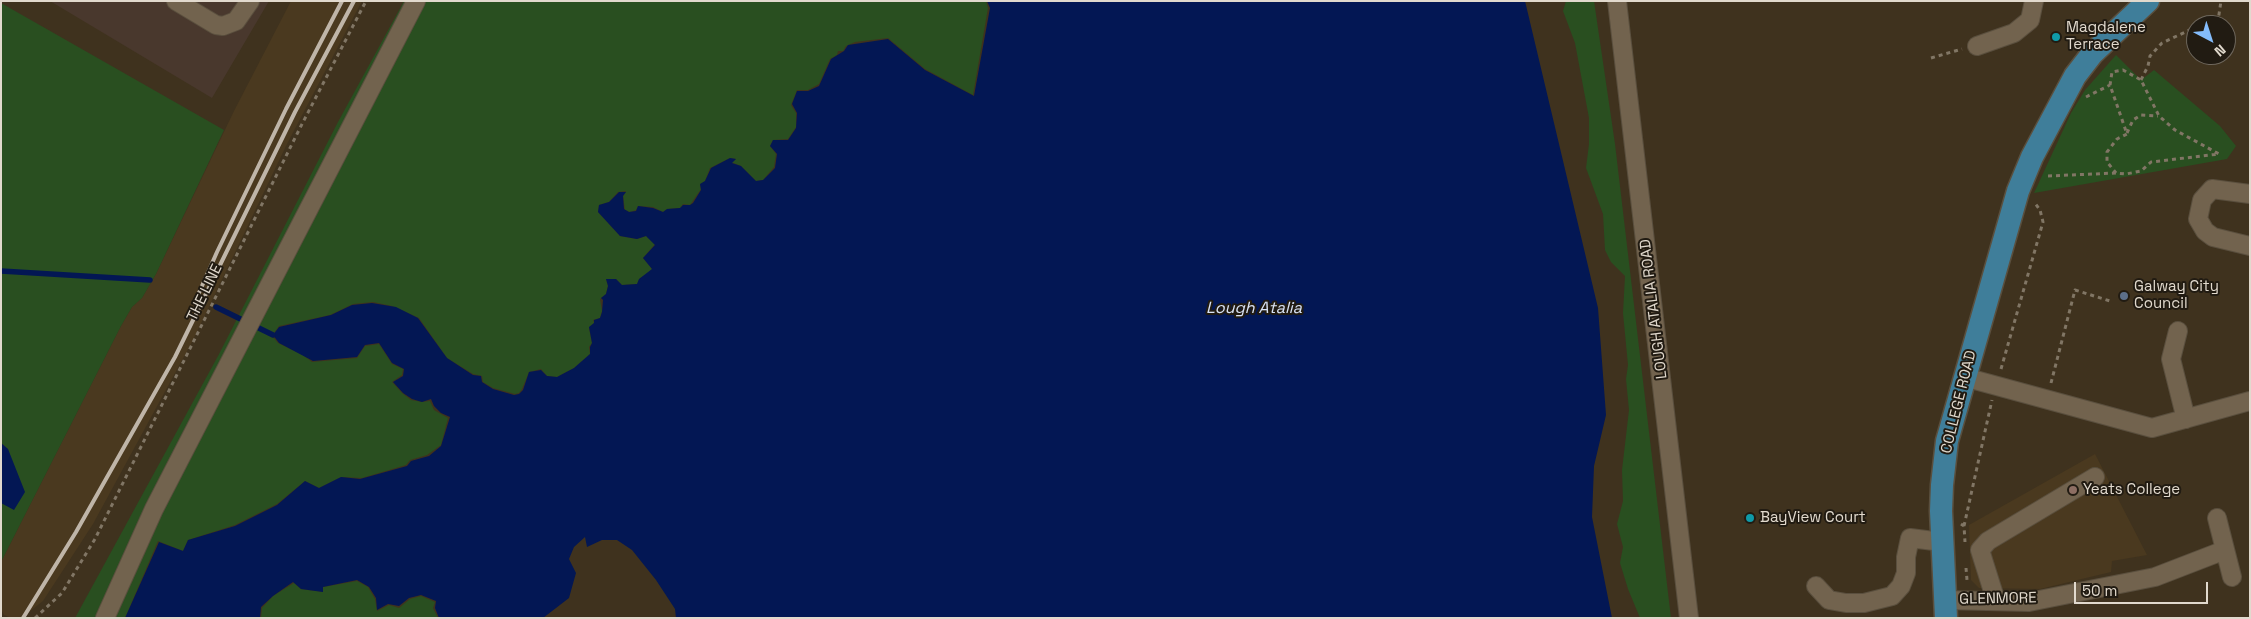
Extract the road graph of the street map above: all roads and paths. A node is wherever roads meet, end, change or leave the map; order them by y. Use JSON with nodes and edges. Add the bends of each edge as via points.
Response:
{"nodes":[{"id":1,"x":176,"y":1,"type":"edge"},
{"id":2,"x":250,"y":1,"type":"edge"},
{"id":3,"x":366,"y":1,"type":"edge"},
{"id":4,"x":416,"y":1,"type":"edge"},
{"id":5,"x":1616,"y":1,"type":"edge"},
{"id":6,"x":2034,"y":1,"type":"edge"},
{"id":7,"x":2148,"y":1,"type":"edge"},
{"id":8,"x":2221,"y":1,"type":"edge"},
{"id":9,"x":2219,"y":15,"type":"edge"},
{"id":10,"x":2186,"y":32,"type":"edge"},
{"id":11,"x":1978,"y":46,"type":"joint"},
{"id":12,"x":1931,"y":58,"type":"dead end"},
{"id":13,"x":2141,"y":80,"type":"junction"},
{"id":14,"x":2159,"y":116,"type":"junction"},
{"id":15,"x":2127,"y":134,"type":"junction"},
{"id":16,"x":2116,"y":173,"type":"junction"},
{"id":17,"x":2048,"y":176,"type":"dead end"},
{"id":18,"x":2250,"y":194,"type":"edge"},
{"id":19,"x":2250,"y":246,"type":"edge"},
{"id":20,"x":2110,"y":301,"type":"dead end"},
{"id":21,"x":2178,"y":331,"type":"dead end"},
{"id":22,"x":1964,"y":377,"type":"junction"},
{"id":23,"x":2049,"y":390,"type":"dead end"},
{"id":24,"x":1985,"y":396,"type":"dead end"},
{"id":25,"x":2250,"y":401,"type":"edge"},
{"id":26,"x":2186,"y":419,"type":"junction"},
{"id":27,"x":2094,"y":477,"type":"dead end"},
{"id":28,"x":2217,"y":518,"type":"dead end"},
{"id":29,"x":1956,"y":519,"type":"dead end"},
{"id":30,"x":1964,"y":526,"type":"junction"},
{"id":31,"x":1942,"y":542,"type":"junction"},
{"id":32,"x":1965,"y":544,"type":"dead end"},
{"id":33,"x":2225,"y":550,"type":"junction"},
{"id":34,"x":1966,"y":562,"type":"dead end"},
{"id":35,"x":2232,"y":577,"type":"dead end"},
{"id":36,"x":1970,"y":585,"type":"dead end"},
{"id":37,"x":1816,"y":586,"type":"dead end"},
{"id":38,"x":1996,"y":601,"type":"junction"},
{"id":39,"x":1945,"y":609,"type":"edge"},
{"id":40,"x":35,"y":618,"type":"edge"},
{"id":41,"x":105,"y":618,"type":"edge"},
{"id":42,"x":1689,"y":618,"type":"edge"}],
"edges":[{"from":1,"to":2,"type":"street","via":[[223,26],[236,21]]},
{"from":3,"to":40,"type":"path","name":"THE LINE","via":[[94,539],[62,593]]},
{"from":4,"to":41,"type":"street","via":[[154,509]]},
{"from":5,"to":42,"type":"street","name":"LOUGH ATALIA ROAD"},
{"from":6,"to":11,"type":"street","via":[[2030,20],[2014,33]]},
{"from":7,"to":22,"type":"main road","name":"COLLEGE ROAD","via":[[2092,54],[2075,76],[2032,158],[2018,191]]},
{"from":8,"to":9,"type":"path"},
{"from":10,"to":13,"type":"path","via":[[2162,43],[2150,56]]},
{"from":11,"to":12,"type":"path"},
{"from":13,"to":14,"type":"path"},
{"from":13,"to":15,"type":"path","via":[[2123,70],[2112,72],[2110,85]]},
{"from":14,"to":15,"type":"path","via":[[2141,114],[2133,120]]},
{"from":14,"to":16,"type":"path","via":[[2175,130],[2219,154],[2151,162],[2141,171]]},
{"from":15,"to":16,"type":"path","via":[[2117,139],[2108,152],[2108,162]]},
{"from":16,"to":17,"type":"path"},
{"from":18,"to":19,"type":"street","via":[[2212,188],[2202,200],[2198,219],[2213,237]]},
{"from":20,"to":23,"type":"path","via":[[2075,290]]},
{"from":21,"to":26,"type":"street","via":[[2171,359]]},
{"from":22,"to":26,"type":"street","via":[[2152,428]]},
{"from":22,"to":31,"type":"main road","name":"COLLEGE ROAD","via":[[1944,464]]},
{"from":24,"to":30,"type":"path","via":[[1992,397]]},
{"from":25,"to":26,"type":"street"},
{"from":27,"to":38,"type":"street","via":[[1980,550]]},
{"from":28,"to":33,"type":"street"},
{"from":29,"to":30,"type":"path"},
{"from":30,"to":32,"type":"path"},
{"from":31,"to":37,"type":"street","via":[[1910,538],[1906,573],[1901,586],[1885,599],[1864,604],[1829,600]]},
{"from":31,"to":39,"type":"main road","name":"COLLEGE ROAD"},
{"from":33,"to":35,"type":"street"},
{"from":33,"to":38,"type":"street","name":"GLENMORE","via":[[2155,577],[2029,602]]},
{"from":34,"to":36,"type":"path"},
{"from":38,"to":39,"type":"street","name":"GLENMORE"}]}
